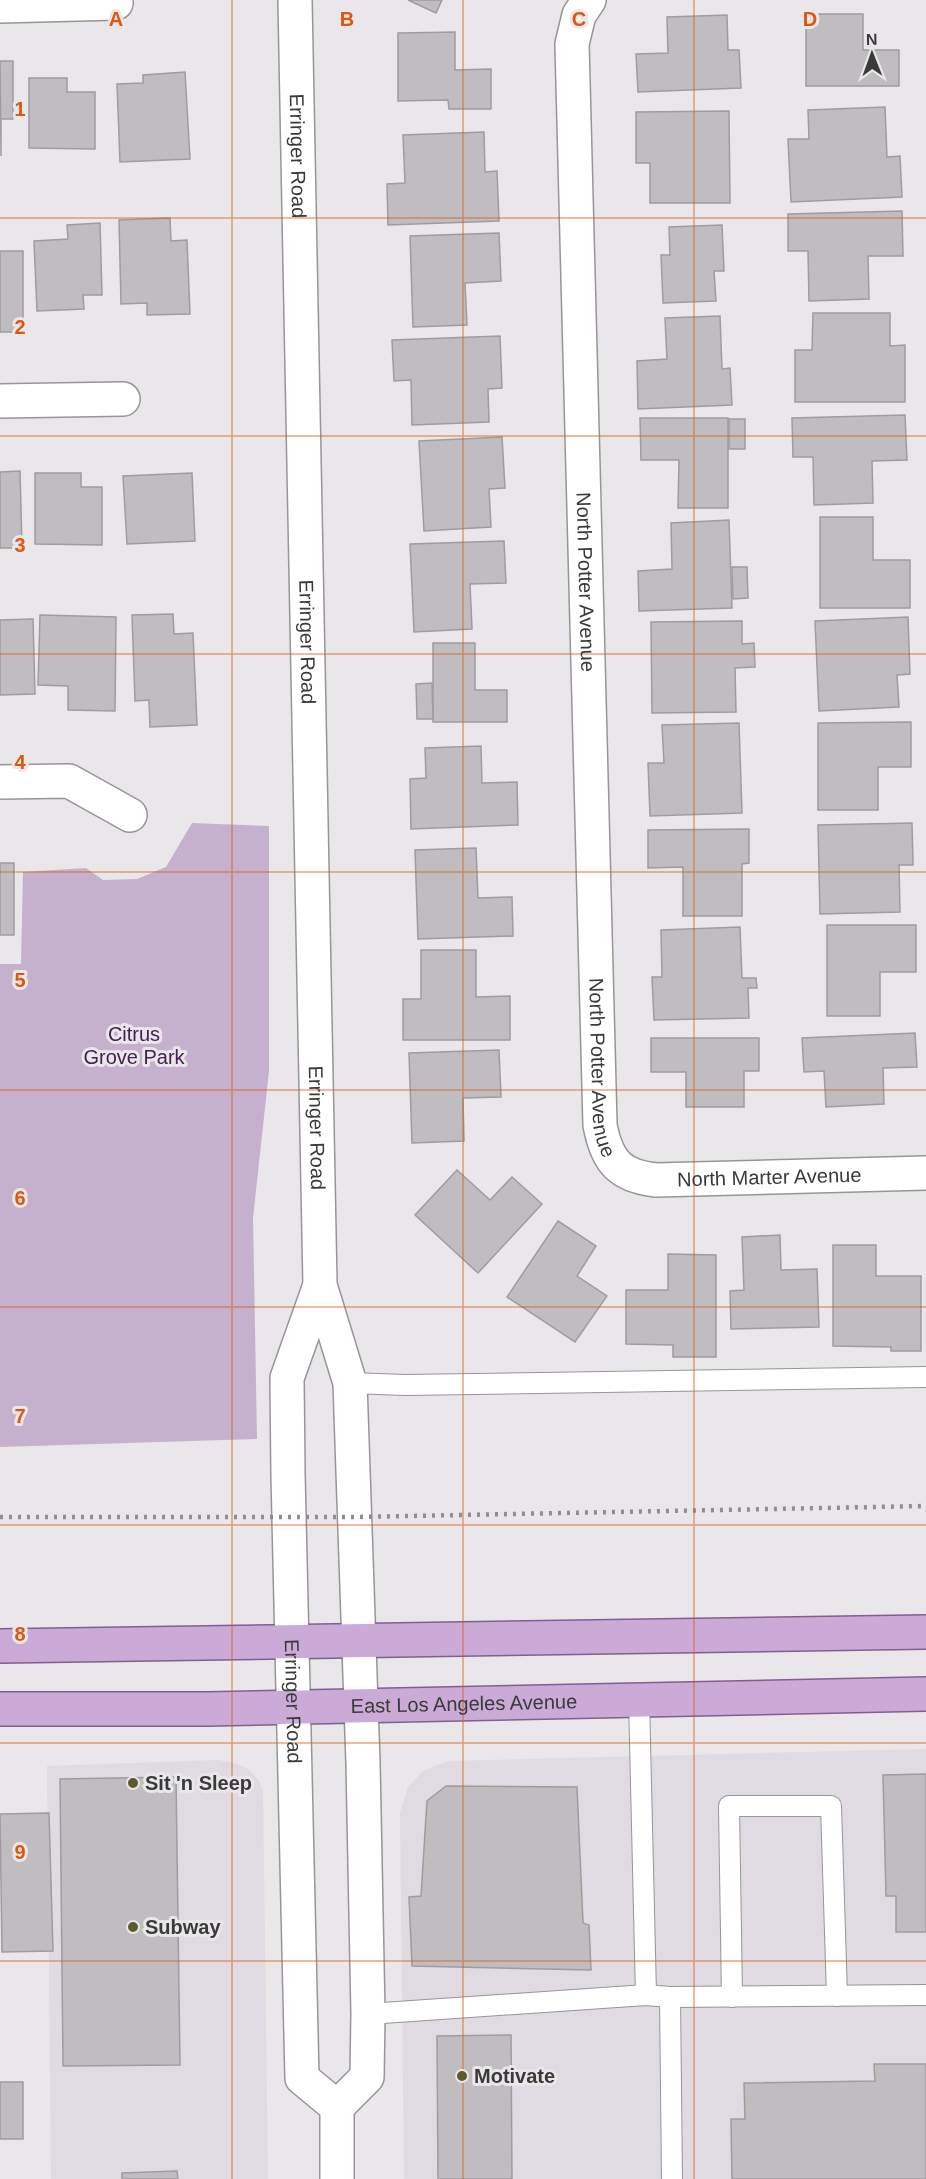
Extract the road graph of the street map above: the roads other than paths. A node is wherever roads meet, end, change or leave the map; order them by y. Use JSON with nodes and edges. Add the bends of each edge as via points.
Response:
{"nodes":[{"id":1,"x":296,"y":0,"type":"edge"},
{"id":2,"x":589,"y":0,"type":"edge"},
{"id":3,"x":116,"y":3,"type":"dead end"},
{"id":4,"x":0,"y":6,"type":"edge"},
{"id":5,"x":123,"y":399,"type":"dead end"},
{"id":6,"x":0,"y":401,"type":"edge"},
{"id":7,"x":0,"y":782,"type":"edge"},
{"id":8,"x":130,"y":815,"type":"dead end"},
{"id":9,"x":617,"y":1165,"type":"joint"},
{"id":10,"x":926,"y":1173,"type":"edge"},
{"id":11,"x":320,"y":1285,"type":"junction"},
{"id":12,"x":926,"y":1377,"type":"edge"},
{"id":13,"x":350,"y":1383,"type":"junction"},
{"id":14,"x":926,"y":1632,"type":"edge"},
{"id":15,"x":358,"y":1641,"type":"junction"},
{"id":16,"x":292,"y":1642,"type":"junction"},
{"id":17,"x":0,"y":1646,"type":"edge"},
{"id":18,"x":926,"y":1694,"type":"edge"},
{"id":19,"x":639,"y":1700,"type":"junction"},
{"id":20,"x":360,"y":1706,"type":"junction"},
{"id":21,"x":294,"y":1707,"type":"junction"},
{"id":22,"x":0,"y":1709,"type":"edge"},
{"id":23,"x":646,"y":1995,"type":"junction"},
{"id":24,"x":926,"y":1995,"type":"edge"},
{"id":25,"x":670,"y":1996,"type":"junction"},
{"id":26,"x":837,"y":1996,"type":"junction"},
{"id":27,"x":732,"y":1997,"type":"junction"},
{"id":28,"x":368,"y":2014,"type":"junction"},
{"id":29,"x":337,"y":2107,"type":"junction"},
{"id":30,"x":337,"y":2179,"type":"edge"},
{"id":31,"x":672,"y":2179,"type":"edge"}],
"edges":[{"from":1,"to":11,"type":"main road","name":"Erringer Road"},
{"from":2,"to":9,"type":"main road","name":"North Potter Avenue","via":[[579,15],[572,44],[600,1125],[604,1147]]},
{"from":3,"to":4,"type":"main road"},
{"from":5,"to":6,"type":"main road"},
{"from":7,"to":8,"type":"main road","via":[[69,781]]},
{"from":9,"to":10,"type":"main road","name":"North Marter Avenue","via":[[635,1177],[657,1180]]},
{"from":11,"to":13,"type":"main road","name":"Erringer Road"},
{"from":11,"to":16,"type":"main road","name":"Erringer Road","via":[[287,1378]]},
{"from":12,"to":13,"type":"lane"},
{"from":13,"to":15,"type":"main road","name":"Erringer Road"},
{"from":14,"to":15,"type":"main road"},
{"from":15,"to":16,"type":"main road"},
{"from":15,"to":20,"type":"main road","name":"Erringer Road"},
{"from":16,"to":17,"type":"main road"},
{"from":16,"to":21,"type":"main road","name":"Erringer Road"},
{"from":18,"to":19,"type":"main road","name":"East Los Angeles Avenue"},
{"from":19,"to":20,"type":"main road","name":"East Los Angeles Avenue"},
{"from":19,"to":23,"type":"lane"},
{"from":20,"to":21,"type":"main road","name":"East Los Angeles Avenue"},
{"from":20,"to":28,"type":"main road","name":"Erringer Road"},
{"from":21,"to":22,"type":"main road","name":"East Los Angeles Avenue"},
{"from":21,"to":29,"type":"main road","name":"Erringer Road","via":[[302,2078]]},
{"from":23,"to":25,"type":"lane"},
{"from":23,"to":28,"type":"lane"},
{"from":24,"to":26,"type":"lane"},
{"from":25,"to":27,"type":"lane"},
{"from":25,"to":31,"type":"lane"},
{"from":26,"to":27,"type":"lane"},
{"from":26,"to":27,"type":"lane","via":[[831,1806],[729,1806]]},
{"from":28,"to":29,"type":"main road","name":"Erringer Road","via":[[367,2077]]},
{"from":29,"to":30,"type":"main road"}]}
